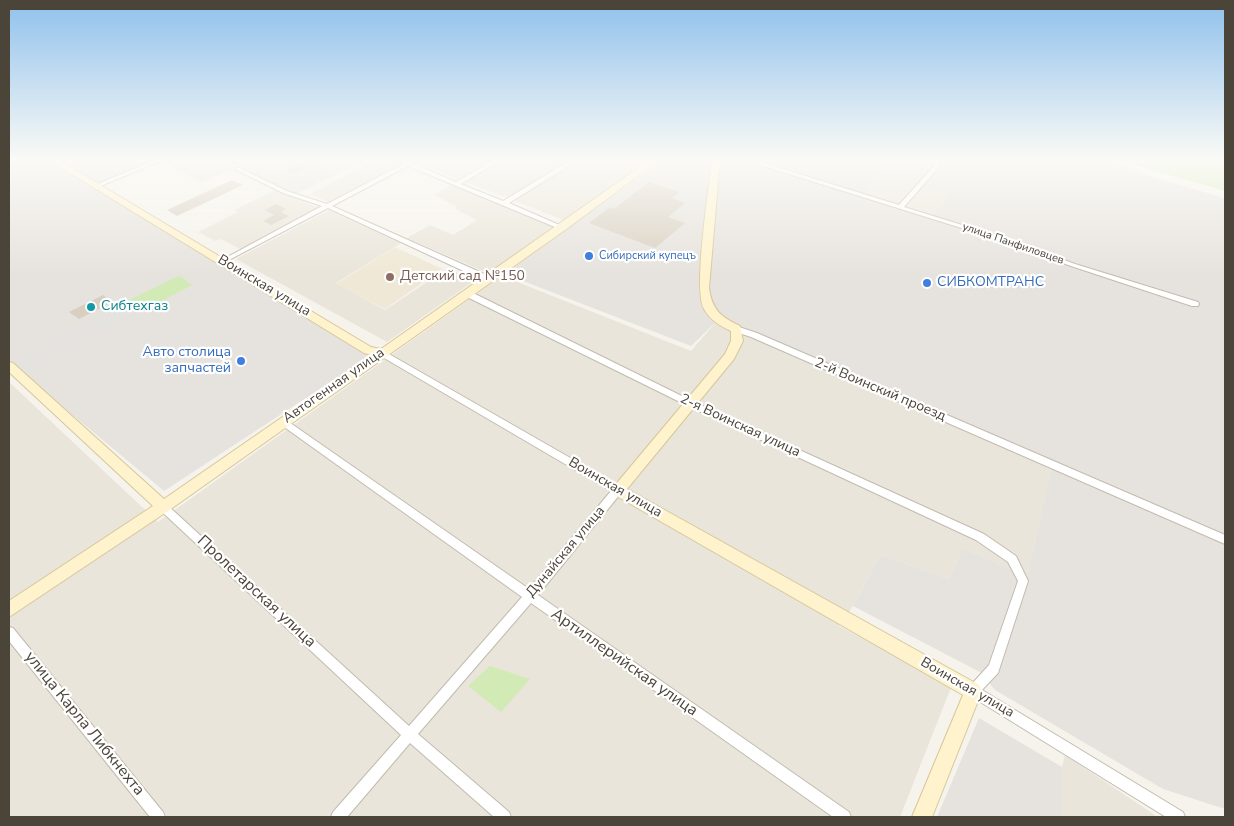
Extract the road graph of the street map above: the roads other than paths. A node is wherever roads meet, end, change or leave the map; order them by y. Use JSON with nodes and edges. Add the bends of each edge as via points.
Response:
{"nodes":[{"id":1,"x":116,"y":198,"type":"edge"},
{"id":2,"x":302,"y":198,"type":"edge"},
{"id":3,"x":344,"y":198,"type":"edge"},
{"id":4,"x":491,"y":198,"type":"edge"},
{"id":5,"x":514,"y":198,"type":"edge"},
{"id":6,"x":604,"y":198,"type":"edge"},
{"id":7,"x":712,"y":198,"type":"edge"},
{"id":8,"x":867,"y":198,"type":"edge"},
{"id":9,"x":909,"y":198,"type":"edge"},
{"id":10,"x":505,"y":203,"type":"junction"},
{"id":11,"x":328,"y":206,"type":"junction"},
{"id":12,"x":900,"y":208,"type":"junction"},
{"id":13,"x":562,"y":228,"type":"junction"},
{"id":14,"x":223,"y":261,"type":"junction"},
{"id":15,"x":488,"y":279,"type":"junction"},
{"id":16,"x":468,"y":294,"type":"junction"},
{"id":17,"x":1195,"y":304,"type":"dead end"},
{"id":18,"x":736,"y":329,"type":"junction"},
{"id":19,"x":382,"y":353,"type":"junction"},
{"id":20,"x":10,"y":368,"type":"edge"},
{"id":21,"x":691,"y":404,"type":"junction"},
{"id":22,"x":282,"y":422,"type":"junction"},
{"id":23,"x":618,"y":490,"type":"junction"},
{"id":24,"x":163,"y":507,"type":"junction"},
{"id":25,"x":1225,"y":540,"type":"edge"},
{"id":26,"x":530,"y":596,"type":"junction"},
{"id":27,"x":9,"y":610,"type":"edge"},
{"id":28,"x":9,"y":632,"type":"edge"},
{"id":29,"x":973,"y":691,"type":"junction"},
{"id":30,"x":409,"y":734,"type":"junction"},
{"id":31,"x":158,"y":817,"type":"edge"},
{"id":32,"x":338,"y":817,"type":"edge"},
{"id":33,"x":504,"y":817,"type":"edge"},
{"id":34,"x":844,"y":817,"type":"edge"},
{"id":35,"x":922,"y":817,"type":"edge"},
{"id":36,"x":1178,"y":817,"type":"edge"}],
"edges":[{"from":1,"to":14,"type":"street","name":"Воинская улица"},
{"from":2,"to":11,"type":"street"},
{"from":3,"to":11,"type":"street"},
{"from":4,"to":10,"type":"street"},
{"from":5,"to":10,"type":"street"},
{"from":6,"to":13,"type":"street","name":"Автогенная улица"},
{"from":7,"to":18,"type":"street","via":[[705,301],[712,315]]},
{"from":8,"to":12,"type":"street","name":"улица Панфиловцев"},
{"from":9,"to":12,"type":"street"},
{"from":10,"to":13,"type":"street"},
{"from":11,"to":14,"type":"street"},
{"from":11,"to":15,"type":"street"},
{"from":12,"to":17,"type":"street","name":"улица Панфиловцев"},
{"from":13,"to":15,"type":"street","name":"Автогенная улица"},
{"from":14,"to":19,"type":"street","name":"Воинская улица","via":[[368,350]]},
{"from":15,"to":16,"type":"street","name":"Автогенная улица"},
{"from":16,"to":19,"type":"street","name":"Автогенная улица"},
{"from":16,"to":21,"type":"street","name":"2-я Воинская улица"},
{"from":18,"to":21,"type":"street","name":"Дунайская улица","via":[[737,341],[730,356]]},
{"from":18,"to":25,"type":"street","name":"2-й Воинский проезд"},
{"from":19,"to":22,"type":"street","name":"Автогенная улица"},
{"from":19,"to":23,"type":"street","name":"Воинская улица"},
{"from":20,"to":24,"type":"street","name":"Пролетарская улица"},
{"from":21,"to":23,"type":"street","name":"Дунайская улица"},
{"from":21,"to":29,"type":"street","name":"2-я Воинская улица","via":[[980,537],[1012,559],[1023,581],[994,669]]},
{"from":22,"to":24,"type":"street","name":"Автогенная улица"},
{"from":22,"to":26,"type":"street","name":"Артиллерийская улица"},
{"from":23,"to":26,"type":"street","name":"Дунайская улица"},
{"from":23,"to":29,"type":"street","name":"Воинская улица"},
{"from":24,"to":27,"type":"street","name":"Автогенная улица"},
{"from":24,"to":30,"type":"street","name":"Пролетарская улица"},
{"from":26,"to":30,"type":"street","name":"Дунайская улица"},
{"from":26,"to":34,"type":"street","name":"Артиллерийская улица"},
{"from":28,"to":31,"type":"street","name":"улица Карла Либкнехта"},
{"from":29,"to":35,"type":"street"},
{"from":29,"to":36,"type":"street","name":"Воинская улица"},
{"from":30,"to":32,"type":"street","name":"Дунайская улица"},
{"from":30,"to":33,"type":"street","name":"Пролетарская улица"}]}
